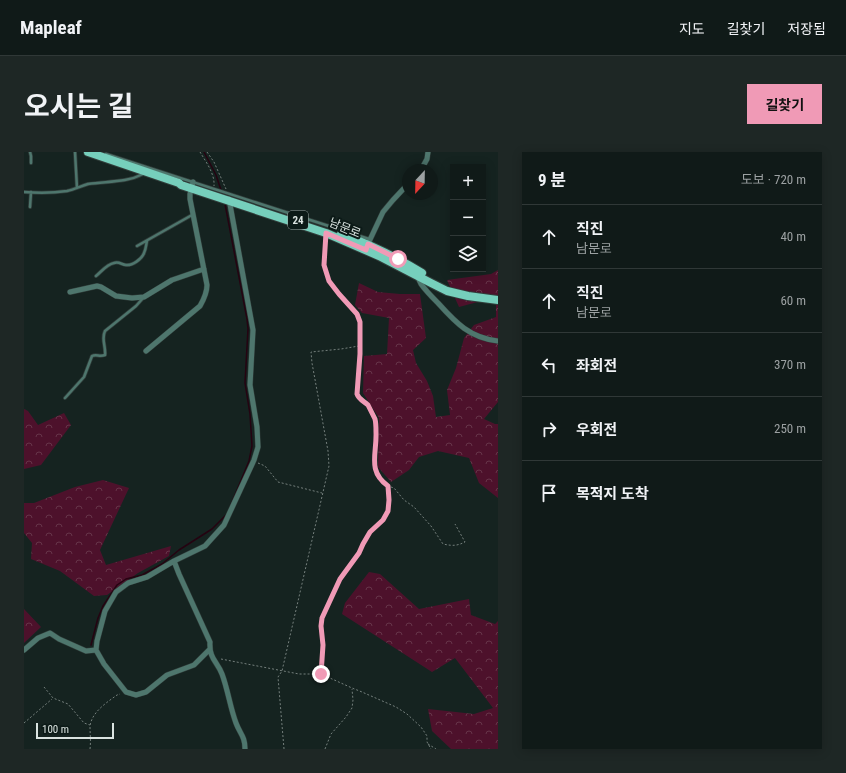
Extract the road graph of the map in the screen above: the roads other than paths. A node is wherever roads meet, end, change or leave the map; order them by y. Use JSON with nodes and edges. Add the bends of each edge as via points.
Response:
{"nodes":[{"id":1,"x":30,"y":152,"type":"edge"},
{"id":2,"x":75,"y":152,"type":"edge"},
{"id":3,"x":88,"y":152,"type":"edge"},
{"id":4,"x":100,"y":152,"type":"edge"},
{"id":5,"x":428,"y":152,"type":"edge"},
{"id":6,"x":31,"y":163,"type":"dead end"},
{"id":7,"x":424,"y":164,"type":"edge"},
{"id":8,"x":147,"y":171,"type":"junction"},
{"id":9,"x":192,"y":185,"type":"junction"},
{"id":10,"x":77,"y":188,"type":"junction"},
{"id":11,"x":402,"y":190,"type":"edge"},
{"id":12,"x":24,"y":192,"type":"edge"},
{"id":13,"x":31,"y":192,"type":"junction"},
{"id":14,"x":224,"y":196,"type":"junction"},
{"id":15,"x":30,"y":207,"type":"dead end"},
{"id":16,"x":193,"y":215,"type":"junction"},
{"id":17,"x":146,"y":240,"type":"junction"},
{"id":18,"x":368,"y":245,"type":"junction"},
{"id":19,"x":137,"y":246,"type":"dead end"},
{"id":20,"x":204,"y":269,"type":"junction"},
{"id":21,"x":421,"y":275,"type":"junction"},
{"id":22,"x":96,"y":276,"type":"dead end"},
{"id":23,"x":70,"y":292,"type":"dead end"},
{"id":24,"x":498,"y":296,"type":"edge"},
{"id":25,"x":144,"y":297,"type":"junction"},
{"id":26,"x":498,"y":300,"type":"edge"},
{"id":27,"x":498,"y":341,"type":"edge"},
{"id":28,"x":146,"y":351,"type":"dead end"},
{"id":29,"x":65,"y":398,"type":"dead end"},
{"id":30,"x":174,"y":561,"type":"junction"},
{"id":31,"x":210,"y":649,"type":"junction"},
{"id":32,"x":24,"y":650,"type":"edge"},
{"id":33,"x":96,"y":650,"type":"junction"},
{"id":34,"x":245,"y":749,"type":"edge"}],
"edges":[{"from":1,"to":6,"type":"lane"},
{"from":2,"to":10,"type":"lane"},
{"from":3,"to":8,"type":"main road","name":"남문로","number":"24"},
{"from":4,"to":9,"type":"lane"},
{"from":5,"to":7,"type":"street"},
{"from":8,"to":9,"type":"main road","name":"남문로","number":"24","via":[[181,185]]},
{"from":8,"to":10,"type":"lane","via":[[136,177]]},
{"from":9,"to":14,"type":"main road","name":"남문로","number":"24"},
{"from":9,"to":16,"type":"street","via":[[190,196]]},
{"from":10,"to":13,"type":"lane","via":[[67,191]]},
{"from":11,"to":18,"type":"street","via":[[383,212]]},
{"from":12,"to":13,"type":"lane"},
{"from":13,"to":15,"type":"lane"},
{"from":14,"to":18,"type":"main road","name":"남문로","number":"24"},
{"from":14,"to":18,"type":"main road","name":"남문로","number":"24","via":[[326,233]]},
{"from":14,"to":30,"type":"street","via":[[253,330],[250,385],[258,427],[258,448],[224,525],[205,546]]},
{"from":16,"to":17,"type":"lane"},
{"from":16,"to":20,"type":"street"},
{"from":17,"to":19,"type":"lane"},
{"from":17,"to":22,"type":"lane","via":[[144,253],[137,262],[129,265],[115,262]]},
{"from":18,"to":21,"type":"main road","name":"남문로","number":"24","via":[[398,259]]},
{"from":20,"to":25,"type":"street","via":[[172,280]]},
{"from":20,"to":28,"type":"street","via":[[207,291],[200,306]]},
{"from":21,"to":24,"type":"main road","name":"남문로","number":"24","via":[[456,290]]},
{"from":21,"to":26,"type":"main road","name":"남문로","number":"24","via":[[440,288],[456,294]]},
{"from":21,"to":27,"type":"street","via":[[419,280],[425,290],[454,321],[472,334]]},
{"from":23,"to":25,"type":"street","via":[[96,286],[116,296]]},
{"from":25,"to":29,"type":"lane","via":[[105,331],[105,355],[92,356],[84,377]]},
{"from":30,"to":31,"type":"street","via":[[210,642]]},
{"from":30,"to":33,"type":"street","via":[[147,578],[128,583],[116,592],[105,611]]},
{"from":31,"to":33,"type":"street","via":[[194,665],[167,675],[146,692],[136,695],[126,692]]},
{"from":31,"to":34,"type":"street","via":[[212,658],[222,673],[236,722],[245,741]]},
{"from":32,"to":33,"type":"street","via":[[38,638],[50,633],[86,651]]}]}
